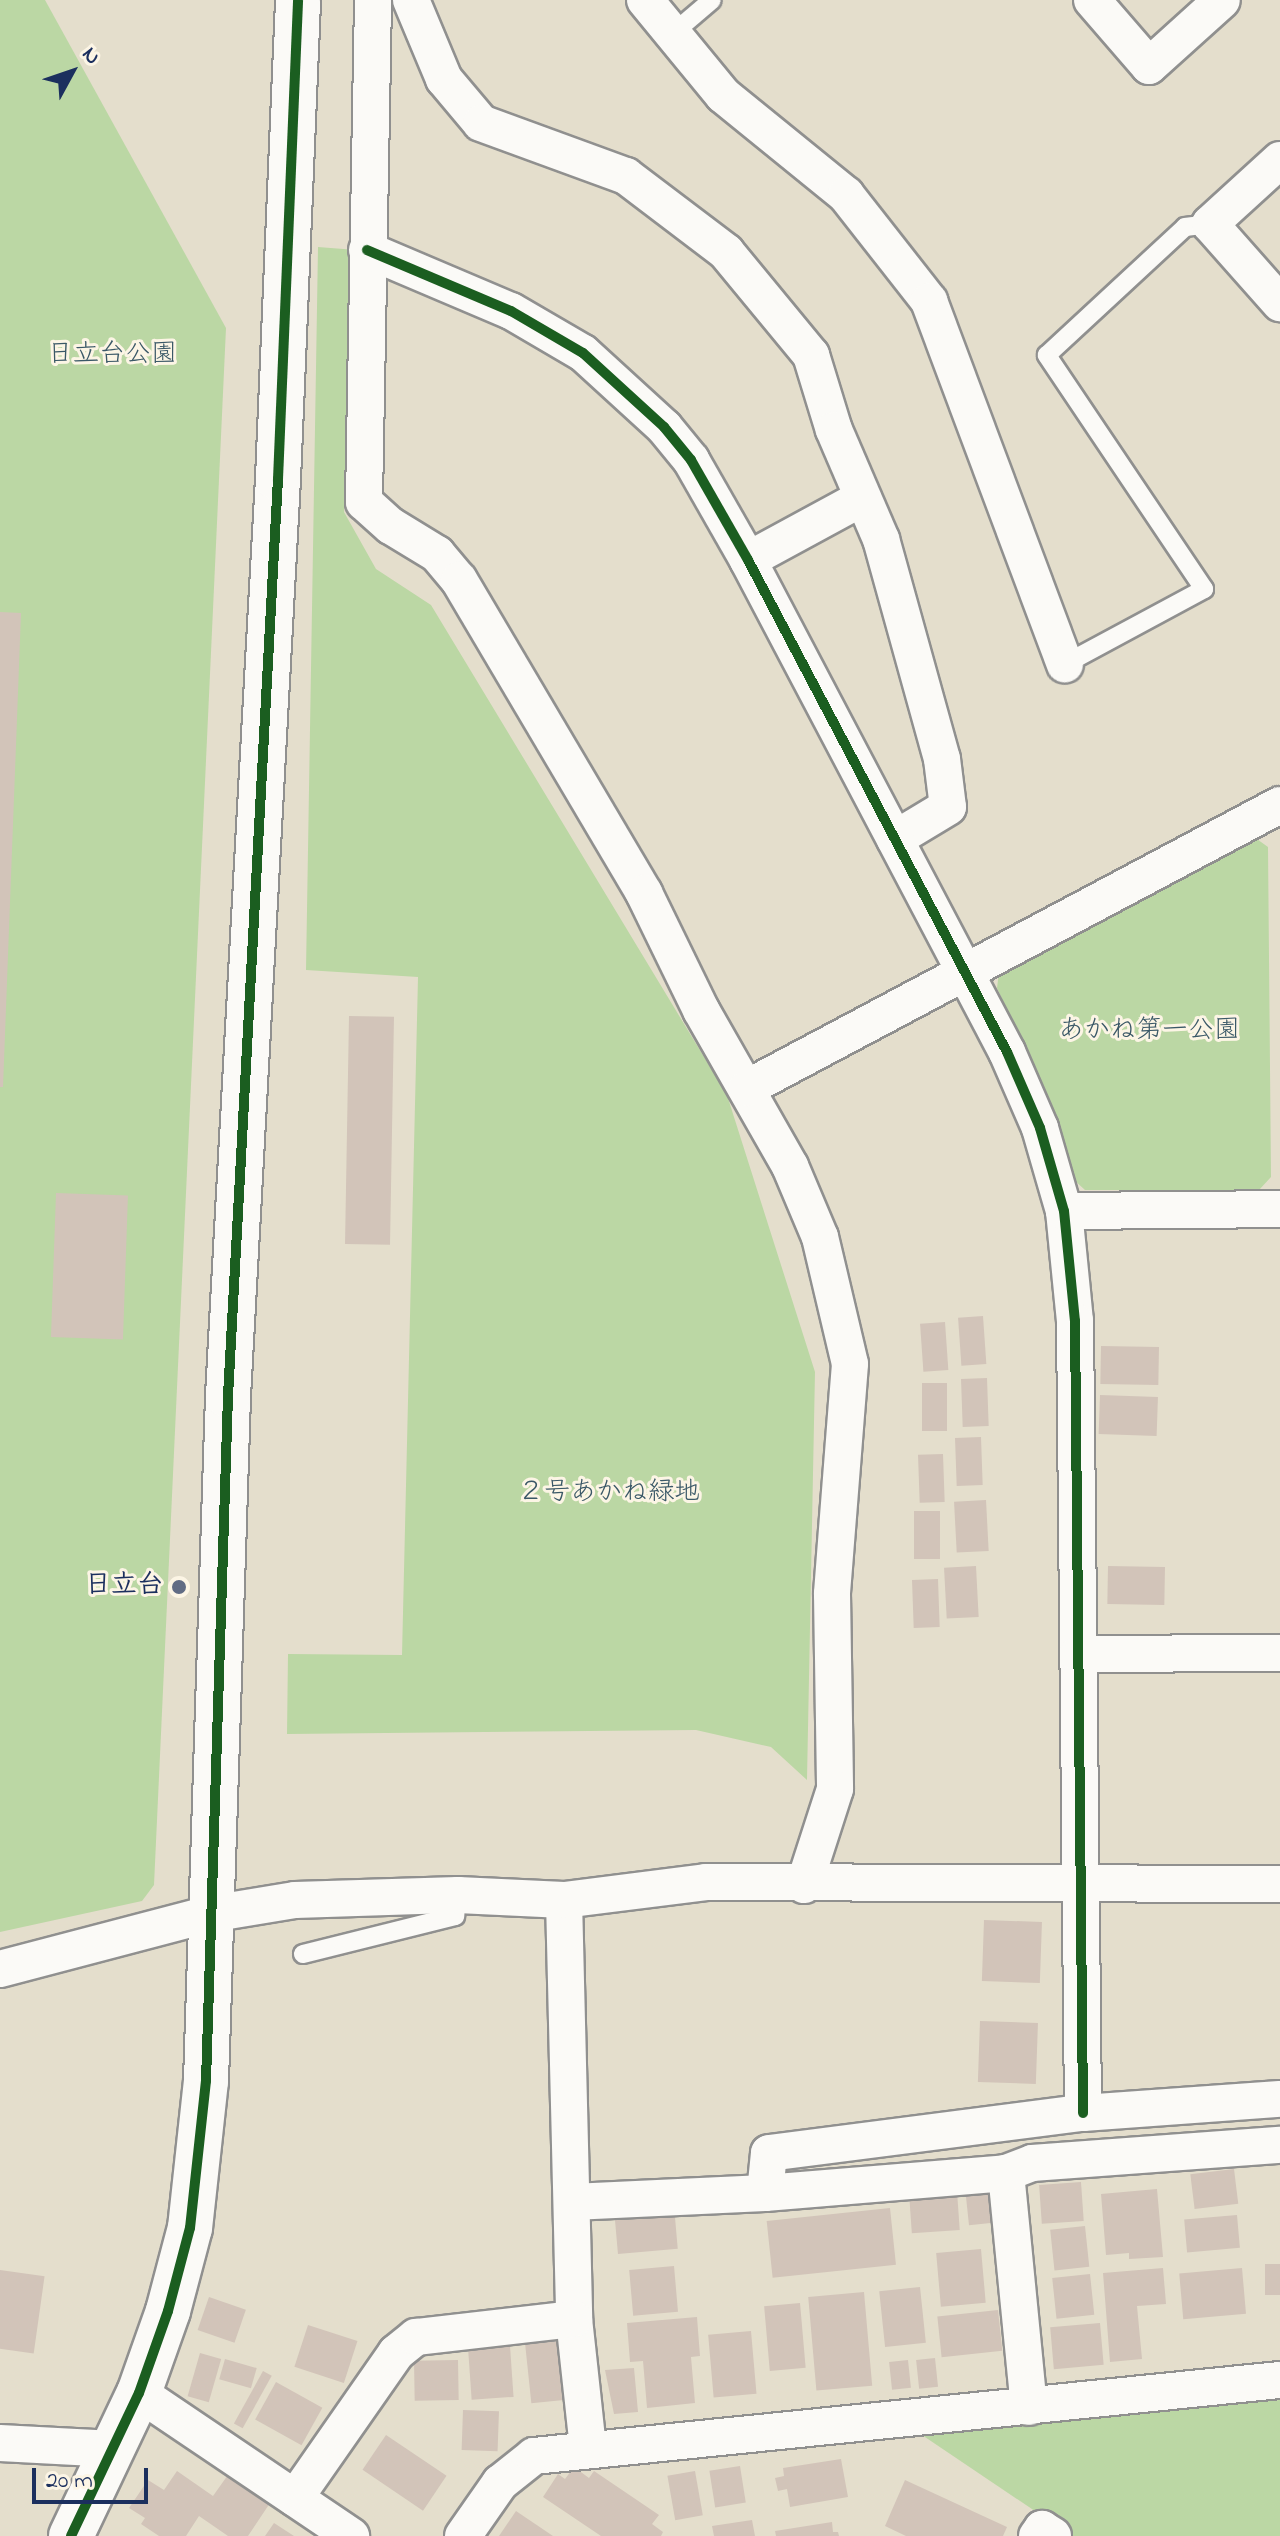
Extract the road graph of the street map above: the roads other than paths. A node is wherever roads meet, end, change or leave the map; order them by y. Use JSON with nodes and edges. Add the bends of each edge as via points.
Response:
{"nodes":[{"id":1,"x":298,"y":0,"type":"edge"},
{"id":2,"x":373,"y":0,"type":"edge"},
{"id":3,"x":411,"y":0,"type":"edge"},
{"id":4,"x":645,"y":0,"type":"edge"},
{"id":5,"x":712,"y":0,"type":"edge"},
{"id":6,"x":1092,"y":0,"type":"edge"},
{"id":7,"x":1222,"y":0,"type":"edge"},
{"id":8,"x":672,"y":34,"type":"junction"},
{"id":9,"x":1280,"y":160,"type":"edge"},
{"id":10,"x":1210,"y":224,"type":"junction"},
{"id":11,"x":367,"y":250,"type":"junction"},
{"id":12,"x":1280,"y":303,"type":"edge"},
{"id":13,"x":862,"y":498,"type":"junction"},
{"id":14,"x":748,"y":560,"type":"junction"},
{"id":15,"x":1065,"y":664,"type":"joint"},
{"id":16,"x":1280,"y":805,"type":"edge"},
{"id":17,"x":895,"y":839,"type":"junction"},
{"id":18,"x":965,"y":972,"type":"junction"},
{"id":19,"x":747,"y":1088,"type":"junction"},
{"id":20,"x":1280,"y":1209,"type":"edge"},
{"id":21,"x":1064,"y":1211,"type":"junction"},
{"id":22,"x":1280,"y":1653,"type":"edge"},
{"id":23,"x":1078,"y":1654,"type":"junction"},
{"id":24,"x":1280,"y":1884,"type":"edge"},
{"id":25,"x":804,"y":1885,"type":"junction"},
{"id":26,"x":1080,"y":1886,"type":"junction"},
{"id":27,"x":458,"y":1895,"type":"junction"},
{"id":28,"x":564,"y":1900,"type":"junction"},
{"id":29,"x":210,"y":1914,"type":"junction"},
{"id":30,"x":303,"y":1954,"type":"dead end"},
{"id":31,"x":0,"y":1969,"type":"edge"},
{"id":32,"x":1280,"y":2099,"type":"edge"},
{"id":33,"x":1083,"y":2113,"type":"junction"},
{"id":34,"x":1280,"y":2145,"type":"edge"},
{"id":35,"x":1006,"y":2173,"type":"junction"},
{"id":36,"x":765,"y":2193,"type":"junction"},
{"id":37,"x":572,"y":2202,"type":"junction"},
{"id":38,"x":574,"y":2319,"type":"junction"},
{"id":39,"x":1280,"y":2380,"type":"edge"},
{"id":40,"x":139,"y":2393,"type":"junction"},
{"id":41,"x":1029,"y":2407,"type":"junction"},
{"id":42,"x":0,"y":2443,"type":"edge"},
{"id":43,"x":588,"y":2448,"type":"junction"},
{"id":44,"x":114,"y":2449,"type":"junction"},
{"id":45,"x":295,"y":2498,"type":"junction"},
{"id":46,"x":71,"y":2536,"type":"edge"},
{"id":47,"x":351,"y":2536,"type":"edge"},
{"id":48,"x":463,"y":2536,"type":"edge"},
{"id":49,"x":1037,"y":2536,"type":"edge"},
{"id":50,"x":1053,"y":2536,"type":"edge"}],
"edges":[{"from":1,"to":29,"type":"street","via":[[278,479],[228,1396]]},
{"from":2,"to":11,"type":"street"},
{"from":3,"to":13,"type":"street","via":[[444,79],[481,123],[626,176],[726,252],[811,355]]},
{"from":4,"to":8,"type":"street"},
{"from":5,"to":8,"type":"lane"},
{"from":6,"to":7,"type":"street","via":[[1149,66]]},
{"from":8,"to":15,"type":"street","via":[[723,95],[846,195],[929,301]]},
{"from":9,"to":10,"type":"street"},
{"from":10,"to":12,"type":"street"},
{"from":10,"to":15,"type":"lane","via":[[1185,227],[1047,355],[1204,589]]},
{"from":11,"to":14,"type":"street","via":[[511,311],[583,353],[664,427],[691,460]]},
{"from":11,"to":19,"type":"street","via":[[364,502],[437,554],[459,580],[644,893],[701,1010]]},
{"from":13,"to":14,"type":"street"},
{"from":13,"to":17,"type":"street","via":[[881,539],[919,666],[948,807]]},
{"from":14,"to":17,"type":"street"},
{"from":16,"to":18,"type":"street"},
{"from":17,"to":18,"type":"street"},
{"from":18,"to":19,"type":"street"},
{"from":18,"to":21,"type":"street","via":[[1040,1128]]},
{"from":19,"to":25,"type":"street","via":[[790,1166],[820,1237],[850,1364],[832,1594],[835,1789]]},
{"from":20,"to":21,"type":"street"},
{"from":21,"to":23,"type":"street","via":[[1075,1321]]},
{"from":22,"to":23,"type":"street"},
{"from":23,"to":26,"type":"street"},
{"from":24,"to":26,"type":"street"},
{"from":25,"to":26,"type":"street"},
{"from":25,"to":28,"type":"street","via":[[706,1882]]},
{"from":26,"to":33,"type":"street"},
{"from":27,"to":28,"type":"street"},
{"from":27,"to":29,"type":"street","via":[[295,1900]]},
{"from":27,"to":30,"type":"lane","via":[[455,1916]]},
{"from":28,"to":37,"type":"street"},
{"from":29,"to":31,"type":"street"},
{"from":29,"to":40,"type":"street","via":[[206,2081],[190,2228]]},
{"from":32,"to":33,"type":"street"},
{"from":33,"to":36,"type":"street","via":[[769,2153]]},
{"from":34,"to":35,"type":"street","via":[[1032,2163]]},
{"from":35,"to":36,"type":"street"},
{"from":35,"to":41,"type":"street"},
{"from":36,"to":37,"type":"street"},
{"from":37,"to":38,"type":"street"},
{"from":38,"to":43,"type":"street"},
{"from":38,"to":45,"type":"street","via":[[416,2337],[396,2353]]},
{"from":39,"to":41,"type":"street"},
{"from":40,"to":44,"type":"street"},
{"from":40,"to":45,"type":"street"},
{"from":41,"to":43,"type":"street"},
{"from":42,"to":44,"type":"street"},
{"from":43,"to":48,"type":"street","via":[[534,2456],[500,2483]]},
{"from":44,"to":46,"type":"street"},
{"from":45,"to":47,"type":"street"},
{"from":49,"to":50,"type":"street","via":[[1042,2529]]}]}
